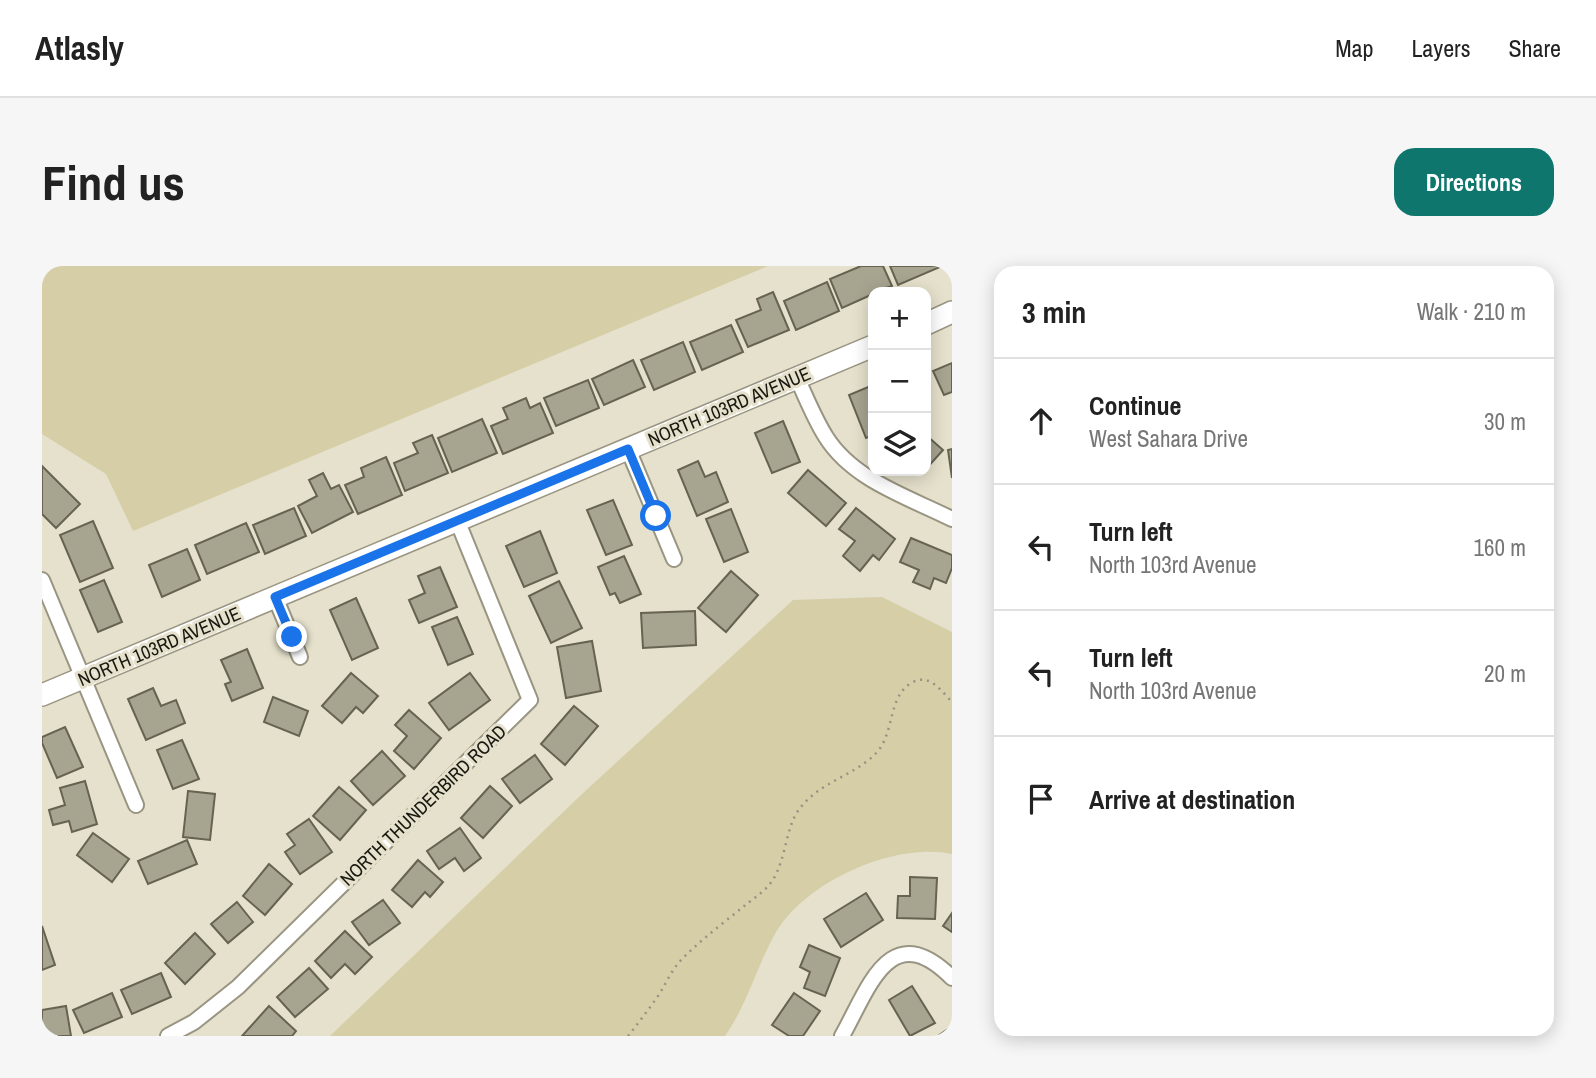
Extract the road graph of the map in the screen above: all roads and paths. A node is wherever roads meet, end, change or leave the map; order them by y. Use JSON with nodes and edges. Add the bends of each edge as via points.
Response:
{"nodes":[{"id":1,"x":952,"y":313,"type":"edge"},
{"id":2,"x":931,"y":322,"type":"edge"},
{"id":3,"x":868,"y":348,"type":"edge"},
{"id":4,"x":797,"y":378,"type":"junction"},
{"id":5,"x":628,"y":449,"type":"junction"},
{"id":6,"x":952,"y":519,"type":"edge"},
{"id":7,"x":457,"y":520,"type":"junction"},
{"id":8,"x":674,"y":559,"type":"dead end"},
{"id":9,"x":42,"y":580,"type":"edge"},
{"id":10,"x":275,"y":597,"type":"junction"},
{"id":11,"x":300,"y":657,"type":"dead end"},
{"id":12,"x":83,"y":678,"type":"junction"},
{"id":13,"x":42,"y":695,"type":"edge"},
{"id":14,"x":952,"y":702,"type":"edge"},
{"id":15,"x":136,"y":805,"type":"dead end"},
{"id":16,"x":952,"y":978,"type":"edge"},
{"id":17,"x":168,"y":1036,"type":"edge"},
{"id":18,"x":628,"y":1036,"type":"edge"},
{"id":19,"x":842,"y":1036,"type":"edge"}],
"edges":[{"from":1,"to":2,"type":"street"},
{"from":3,"to":4,"type":"street","name":"NORTH 103RD AVENUE"},
{"from":4,"to":5,"type":"street","name":"NORTH 103RD AVENUE"},
{"from":4,"to":6,"type":"street","via":[[826,437],[844,458],[865,477]]},
{"from":5,"to":7,"type":"street","name":"NORTH 103RD AVENUE"},
{"from":5,"to":8,"type":"street"},
{"from":7,"to":10,"type":"street","name":"NORTH 103RD AVENUE"},
{"from":7,"to":17,"type":"street","name":"NORTH THUNDERBIRD ROAD","via":[[530,700],[238,987],[194,1023]]},
{"from":9,"to":12,"type":"street"},
{"from":10,"to":11,"type":"street"},
{"from":10,"to":12,"type":"street","name":"NORTH 103RD AVENUE"},
{"from":12,"to":13,"type":"street","name":"NORTH 103RD AVENUE"},
{"from":12,"to":15,"type":"street"},
{"from":14,"to":18,"type":"path","via":[[924,679],[905,688],[876,753],[802,805],[771,882],[681,960]]},
{"from":16,"to":19,"type":"street","via":[[928,958],[896,956],[884,964]]}]}
